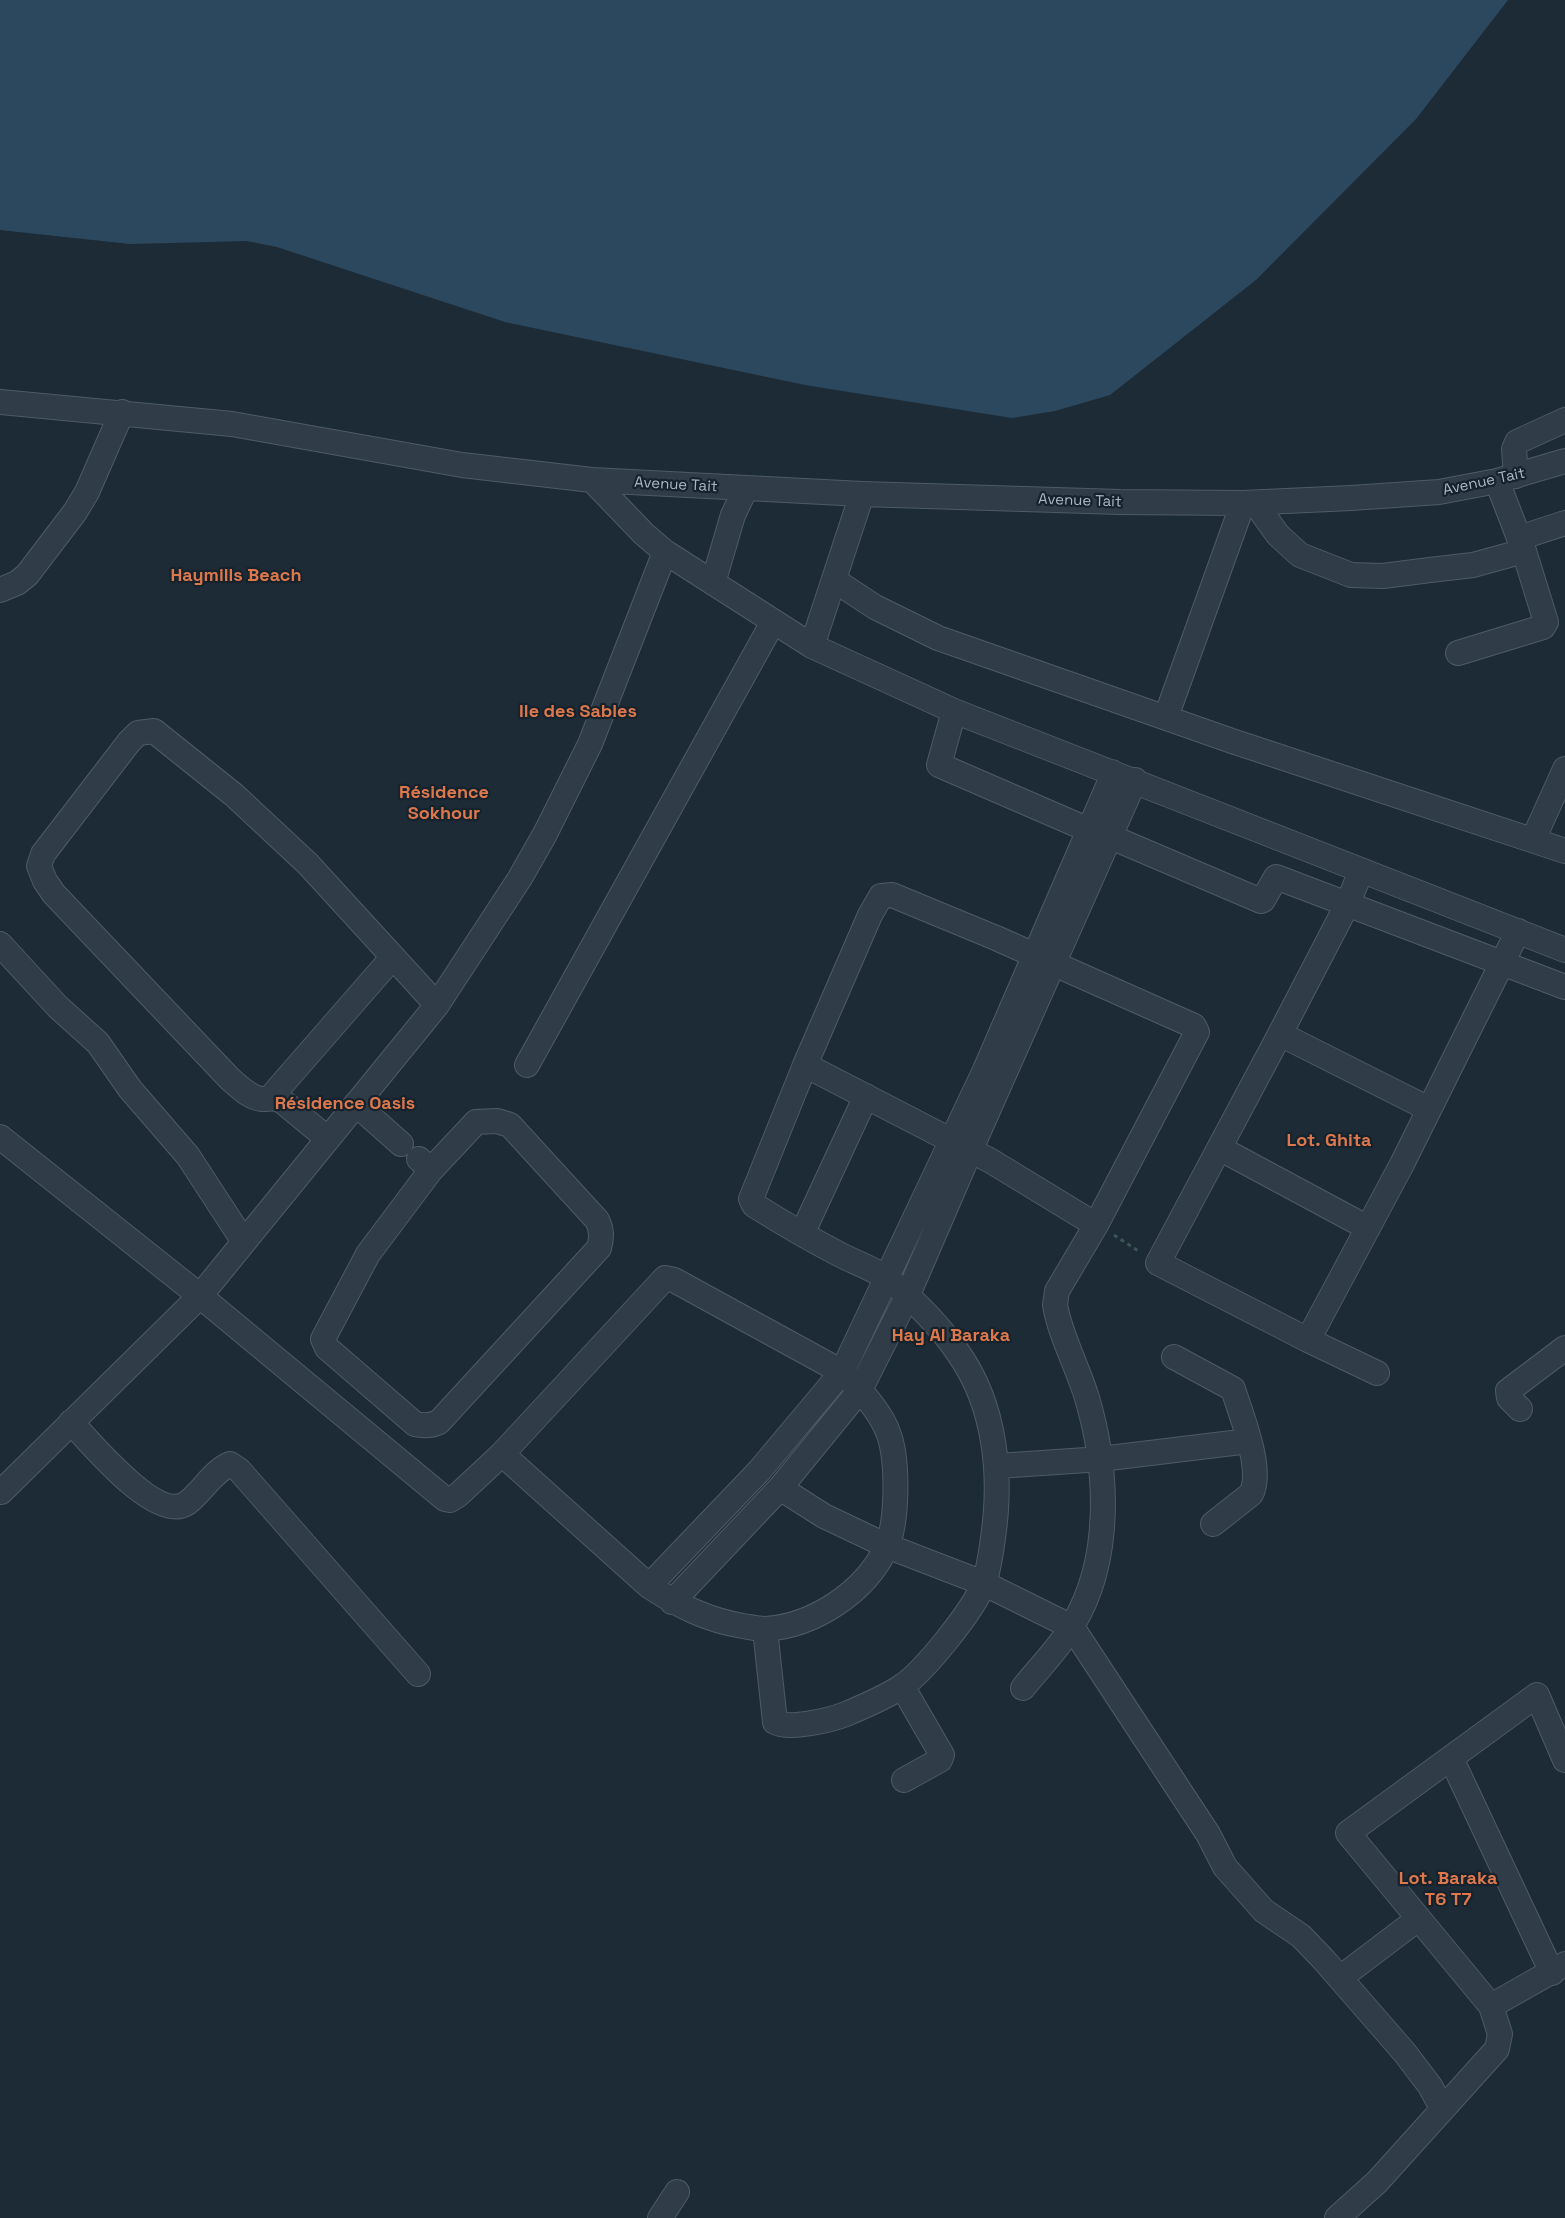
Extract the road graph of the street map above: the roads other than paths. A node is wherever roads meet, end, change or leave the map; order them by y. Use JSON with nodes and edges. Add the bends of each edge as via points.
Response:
{"nodes":[{"id":1,"x":0,"y":402,"type":"edge"},
{"id":2,"x":122,"y":412,"type":"junction"},
{"id":3,"x":1565,"y":420,"type":"edge"},
{"id":4,"x":1565,"y":461,"type":"edge"},
{"id":5,"x":1506,"y":479,"type":"junction"},
{"id":6,"x":592,"y":480,"type":"junction"},
{"id":7,"x":746,"y":488,"type":"junction"},
{"id":8,"x":862,"y":494,"type":"junction"},
{"id":9,"x":1249,"y":503,"type":"junction"},
{"id":10,"x":1565,"y":522,"type":"edge"},
{"id":11,"x":1522,"y":544,"type":"junction"},
{"id":12,"x":665,"y":552,"type":"junction"},
{"id":13,"x":834,"y":580,"type":"junction"},
{"id":14,"x":713,"y":583,"type":"junction"},
{"id":15,"x":0,"y":590,"type":"edge"},
{"id":16,"x":772,"y":622,"type":"junction"},
{"id":17,"x":812,"y":646,"type":"junction"},
{"id":18,"x":1458,"y":652,"type":"dead end"},
{"id":19,"x":954,"y":711,"type":"junction"},
{"id":20,"x":1166,"y":717,"type":"junction"},
{"id":21,"x":1565,"y":769,"type":"edge"},
{"id":22,"x":1112,"y":772,"type":"junction"},
{"id":23,"x":1135,"y":780,"type":"junction"},
{"id":24,"x":1088,"y":830,"type":"junction"},
{"id":25,"x":1111,"y":837,"type":"junction"},
{"id":26,"x":1533,"y":840,"type":"junction"},
{"id":27,"x":1291,"y":841,"type":"junction"},
{"id":28,"x":1565,"y":851,"type":"edge"},
{"id":29,"x":1361,"y":871,"type":"junction"},
{"id":30,"x":1276,"y":877,"type":"junction"},
{"id":31,"x":1348,"y":903,"type":"junction"},
{"id":32,"x":1518,"y":931,"type":"junction"},
{"id":33,"x":0,"y":944,"type":"edge"},
{"id":34,"x":1565,"y":950,"type":"edge"},
{"id":35,"x":392,"y":958,"type":"junction"},
{"id":36,"x":1044,"y":960,"type":"junction"},
{"id":37,"x":1502,"y":964,"type":"junction"},
{"id":38,"x":1565,"y":987,"type":"edge"},
{"id":39,"x":437,"y":1005,"type":"junction"},
{"id":40,"x":1280,"y":1034,"type":"junction"},
{"id":41,"x":527,"y":1065,"type":"dead end"},
{"id":42,"x":805,"y":1065,"type":"junction"},
{"id":43,"x":866,"y":1096,"type":"junction"},
{"id":44,"x":270,"y":1098,"type":"junction"},
{"id":45,"x":356,"y":1104,"type":"junction"},
{"id":46,"x":1429,"y":1109,"type":"junction"},
{"id":47,"x":0,"y":1137,"type":"edge"},
{"id":48,"x":328,"y":1139,"type":"junction"},
{"id":49,"x":961,"y":1146,"type":"junction"},
{"id":50,"x":1221,"y":1149,"type":"junction"},
{"id":51,"x":417,"y":1158,"type":"junction"},
{"id":52,"x":1096,"y":1224,"type":"junction"},
{"id":53,"x":1368,"y":1228,"type":"junction"},
{"id":54,"x":802,"y":1234,"type":"junction"},
{"id":55,"x":244,"y":1242,"type":"junction"},
{"id":56,"x":886,"y":1278,"type":"junction"},
{"id":57,"x":200,"y":1296,"type":"junction"},
{"id":58,"x":907,"y":1297,"type":"junction"},
{"id":59,"x":1308,"y":1340,"type":"junction"},
{"id":60,"x":1565,"y":1348,"type":"edge"},
{"id":61,"x":1174,"y":1357,"type":"dead end"},
{"id":62,"x":842,"y":1372,"type":"junction"},
{"id":63,"x":1377,"y":1373,"type":"dead end"},
{"id":64,"x":860,"y":1390,"type":"junction"},
{"id":65,"x":1520,"y":1409,"type":"dead end"},
{"id":66,"x":71,"y":1422,"type":"junction"},
{"id":67,"x":1249,"y":1441,"type":"junction"},
{"id":68,"x":502,"y":1454,"type":"junction"},
{"id":69,"x":1101,"y":1459,"type":"junction"},
{"id":70,"x":998,"y":1466,"type":"junction"},
{"id":71,"x":780,"y":1488,"type":"junction"},
{"id":72,"x":0,"y":1492,"type":"edge"},
{"id":73,"x":1213,"y":1524,"type":"dead end"},
{"id":74,"x":887,"y":1546,"type":"junction"},
{"id":75,"x":984,"y":1583,"type":"junction"},
{"id":76,"x":649,"y":1586,"type":"junction"},
{"id":77,"x":672,"y":1602,"type":"junction"},
{"id":78,"x":1072,"y":1627,"type":"junction"},
{"id":79,"x":765,"y":1629,"type":"junction"},
{"id":80,"x":418,"y":1674,"type":"dead end"},
{"id":81,"x":902,"y":1686,"type":"junction"},
{"id":82,"x":1023,"y":1688,"type":"dead end"},
{"id":83,"x":1451,"y":1758,"type":"junction"},
{"id":84,"x":1565,"y":1760,"type":"edge"},
{"id":85,"x":904,"y":1780,"type":"dead end"},
{"id":86,"x":1418,"y":1919,"type":"junction"},
{"id":87,"x":1559,"y":1968,"type":"edge"},
{"id":88,"x":1340,"y":1978,"type":"junction"},
{"id":89,"x":1490,"y":2006,"type":"junction"},
{"id":90,"x":1442,"y":2108,"type":"junction"},
{"id":91,"x":677,"y":2192,"type":"dead end"},
{"id":92,"x":660,"y":2218,"type":"edge"},
{"id":93,"x":1337,"y":2218,"type":"edge"}],
"edges":[{"from":1,"to":2,"type":"street","name":"Avenue Tait"},
{"from":2,"to":6,"type":"street","name":"Avenue Tait","via":[[232,424],[462,465]]},
{"from":2,"to":15,"type":"street","via":[[75,512],[27,576]]},
{"from":3,"to":5,"type":"street","via":[[1517,442]]},
{"from":4,"to":5,"type":"street","name":"Avenue Tait"},
{"from":5,"to":9,"type":"street","name":"Avenue Tait","via":[[1439,492]]},
{"from":5,"to":11,"type":"street"},
{"from":6,"to":7,"type":"street","name":"Avenue Tait"},
{"from":6,"to":12,"type":"street"},
{"from":7,"to":8,"type":"street","name":"Avenue Tait"},
{"from":7,"to":14,"type":"street","via":[[730,524]]},
{"from":8,"to":9,"type":"street","name":"Avenue Tait"},
{"from":8,"to":13,"type":"street"},
{"from":9,"to":11,"type":"street","via":[[1300,555],[1351,575],[1383,576],[1447,568],[1500,558]]},
{"from":9,"to":20,"type":"street"},
{"from":10,"to":11,"type":"street"},
{"from":11,"to":18,"type":"street","via":[[1546,618],[1545,625]]},
{"from":12,"to":14,"type":"street"},
{"from":12,"to":39,"type":"street","via":[[590,744],[545,834]]},
{"from":13,"to":17,"type":"street"},
{"from":13,"to":20,"type":"street","via":[[876,607],[938,638]]},
{"from":14,"to":16,"type":"street"},
{"from":16,"to":17,"type":"street"},
{"from":16,"to":41,"type":"street"},
{"from":17,"to":19,"type":"street"},
{"from":19,"to":22,"type":"street"},
{"from":19,"to":24,"type":"street","via":[[939,765]]},
{"from":20,"to":26,"type":"street"},
{"from":21,"to":26,"type":"street"},
{"from":22,"to":23,"type":"street"},
{"from":22,"to":24,"type":"street"},
{"from":23,"to":25,"type":"street"},
{"from":23,"to":27,"type":"street"},
{"from":24,"to":36,"type":"street"},
{"from":25,"to":30,"type":"street","via":[[1261,901]]},
{"from":25,"to":36,"type":"street"},
{"from":26,"to":28,"type":"street"},
{"from":27,"to":29,"type":"street"},
{"from":27,"to":30,"type":"street"},
{"from":29,"to":31,"type":"street"},
{"from":29,"to":32,"type":"street"},
{"from":30,"to":31,"type":"street"},
{"from":31,"to":37,"type":"street"},
{"from":31,"to":40,"type":"street"},
{"from":32,"to":34,"type":"street"},
{"from":32,"to":37,"type":"street"},
{"from":33,"to":55,"type":"street","via":[[58,1007],[98,1043],[130,1089],[188,1156]]},
{"from":35,"to":39,"type":"street"},
{"from":35,"to":44,"type":"street"},
{"from":35,"to":44,"type":"street","via":[[308,864],[234,795],[154,732],[138,733],[128,742],[40,860],[41,873],[54,894],[230,1079],[252,1096]]},
{"from":36,"to":42,"type":"street","via":[[892,895],[881,896]]},
{"from":36,"to":49,"type":"street"},
{"from":36,"to":52,"type":"street","via":[[1196,1028],[1196,1036]]},
{"from":37,"to":38,"type":"street"},
{"from":37,"to":46,"type":"street"},
{"from":39,"to":45,"type":"street"},
{"from":40,"to":46,"type":"street"},
{"from":40,"to":50,"type":"street"},
{"from":42,"to":43,"type":"street"},
{"from":42,"to":54,"type":"street","via":[[751,1200]]},
{"from":43,"to":49,"type":"street"},
{"from":43,"to":54,"type":"street"},
{"from":44,"to":48,"type":"street","via":[[282,1101]]},
{"from":45,"to":48,"type":"street"},
{"from":45,"to":51,"type":"street"},
{"from":46,"to":53,"type":"street"},
{"from":47,"to":57,"type":"street"},
{"from":48,"to":55,"type":"street"},
{"from":49,"to":52,"type":"street"},
{"from":49,"to":56,"type":"street"},
{"from":49,"to":58,"type":"street"},
{"from":50,"to":53,"type":"street"},
{"from":50,"to":59,"type":"street","via":[[1158,1263]]},
{"from":51,"to":51,"type":"street","via":[[476,1122],[497,1121],[510,1125],[597,1220],[602,1239],[599,1248],[440,1422],[432,1426],[415,1424],[407,1418],[327,1348],[323,1339]]},
{"from":52,"to":69,"type":"street","via":[[1057,1291],[1055,1305],[1087,1399]]},
{"from":53,"to":59,"type":"street"},
{"from":54,"to":56,"type":"street"},
{"from":55,"to":57,"type":"street"},
{"from":56,"to":58,"type":"street"},
{"from":56,"to":62,"type":"street"},
{"from":57,"to":66,"type":"street"},
{"from":57,"to":68,"type":"street","via":[[445,1499],[458,1495]]},
{"from":58,"to":64,"type":"street"},
{"from":58,"to":70,"type":"street","via":[[938,1326],[960,1355],[986,1412]]},
{"from":59,"to":63,"type":"street"},
{"from":60,"to":65,"type":"street","via":[[1508,1390],[1509,1398]]},
{"from":61,"to":67,"type":"street","via":[[1233,1389]]},
{"from":62,"to":64,"type":"street"},
{"from":62,"to":68,"type":"street","via":[[665,1278]]},
{"from":62,"to":76,"type":"street","via":[[759,1471]]},
{"from":64,"to":71,"type":"street"},
{"from":64,"to":74,"type":"street","via":[[889,1434],[894,1461],[894,1513]]},
{"from":66,"to":72,"type":"street"},
{"from":66,"to":80,"type":"street","via":[[127,1481],[159,1503],[186,1504],[222,1468],[230,1464],[239,1470]]},
{"from":67,"to":69,"type":"street"},
{"from":67,"to":73,"type":"street","via":[[1255,1471],[1252,1494]]},
{"from":68,"to":76,"type":"street"},
{"from":69,"to":70,"type":"street"},
{"from":69,"to":78,"type":"street","via":[[1104,1485],[1096,1563],[1089,1593]]},
{"from":70,"to":75,"type":"street","via":[[996,1516]]},
{"from":71,"to":74,"type":"street","via":[[824,1516]]},
{"from":71,"to":77,"type":"street"},
{"from":74,"to":75,"type":"street"},
{"from":74,"to":79,"type":"street","via":[[873,1570],[850,1594],[824,1612]]},
{"from":75,"to":78,"type":"street"},
{"from":75,"to":81,"type":"street","via":[[960,1622],[933,1656]]},
{"from":76,"to":77,"type":"street"},
{"from":77,"to":79,"type":"street","via":[[701,1616]]},
{"from":78,"to":82,"type":"street"},
{"from":78,"to":88,"type":"street","via":[[1208,1834],[1225,1867],[1264,1911],[1301,1936]]},
{"from":79,"to":81,"type":"street","via":[[774,1718],[779,1724],[832,1719]]},
{"from":81,"to":85,"type":"street","via":[[942,1756]]},
{"from":83,"to":84,"type":"street","via":[[1537,1695]]},
{"from":83,"to":86,"type":"street","via":[[1348,1834]]},
{"from":83,"to":87,"type":"street"},
{"from":86,"to":88,"type":"street"},
{"from":86,"to":89,"type":"street"},
{"from":87,"to":89,"type":"street"},
{"from":88,"to":90,"type":"street","via":[[1405,2053]]},
{"from":89,"to":90,"type":"street","via":[[1500,2034],[1497,2049]]},
{"from":90,"to":93,"type":"street","via":[[1376,2182]]},
{"from":91,"to":92,"type":"street"}]}
